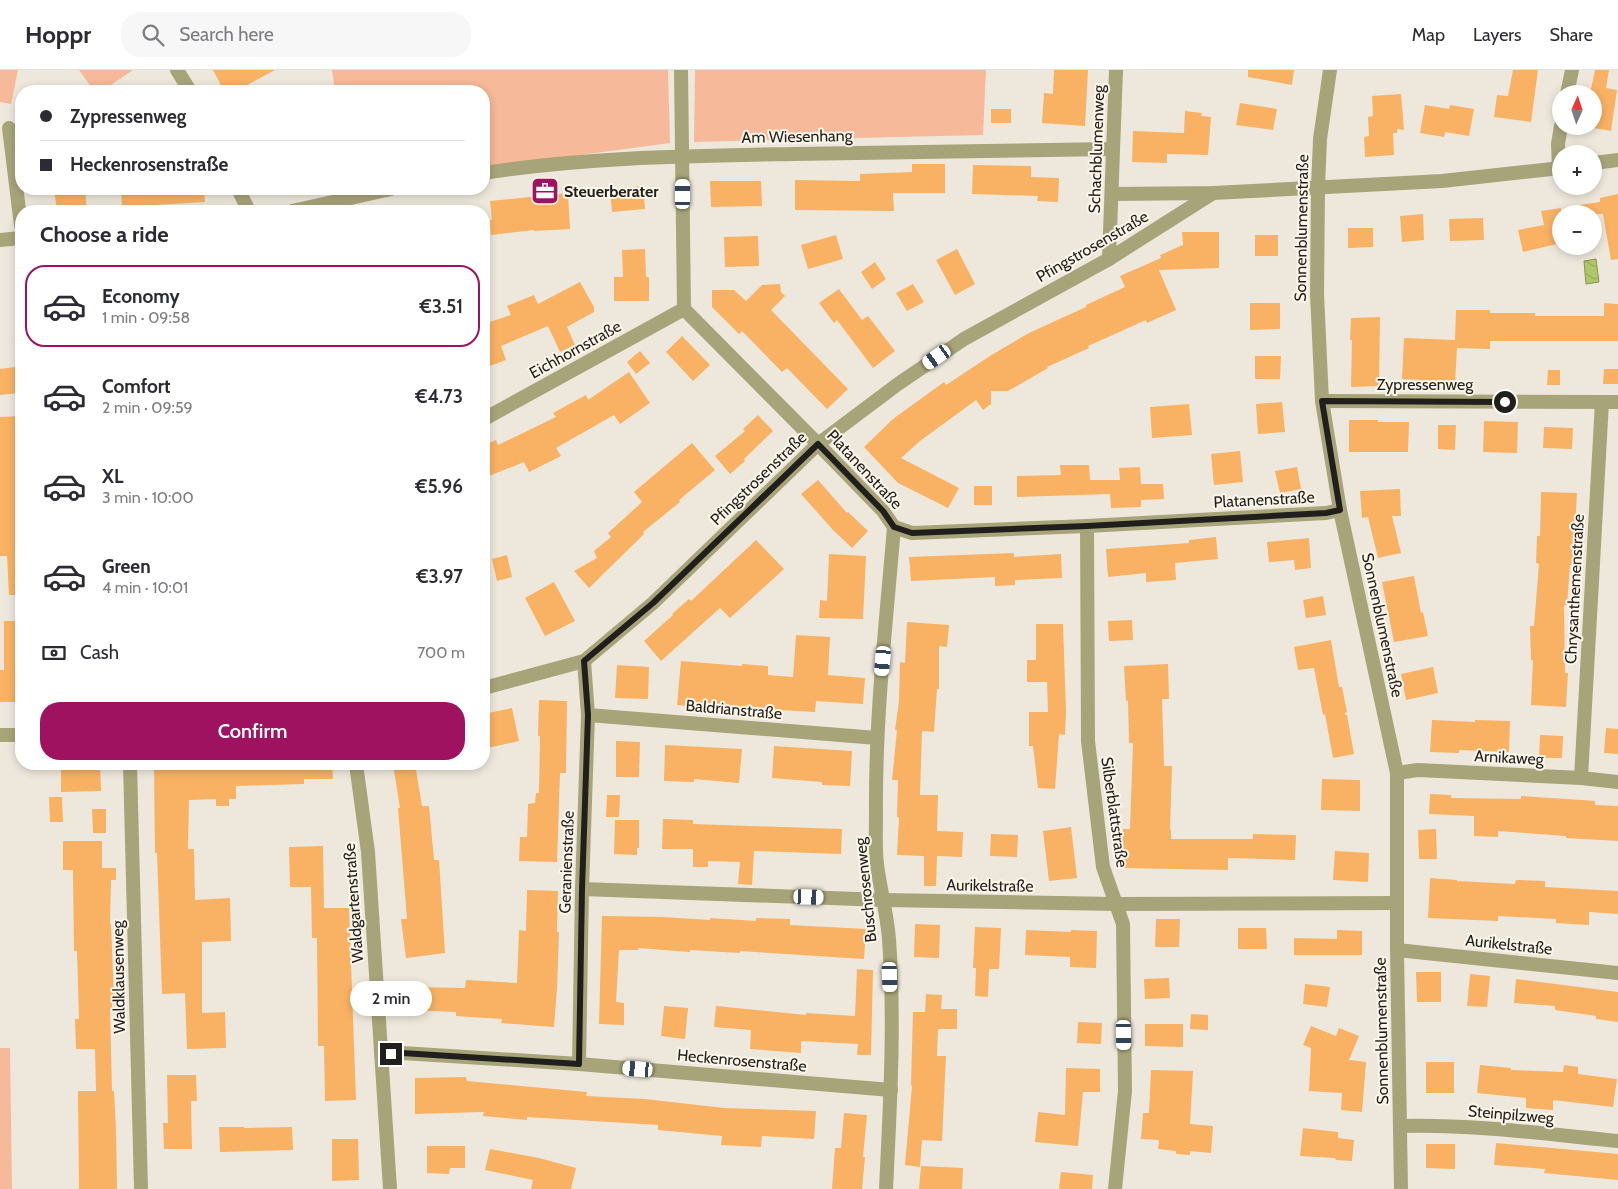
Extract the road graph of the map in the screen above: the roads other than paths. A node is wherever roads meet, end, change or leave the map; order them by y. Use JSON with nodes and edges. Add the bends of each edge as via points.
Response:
{"nodes":[{"id":1,"x":176,"y":70,"type":"edge"},
{"id":2,"x":681,"y":70,"type":"edge"},
{"id":3,"x":1116,"y":70,"type":"edge"},
{"id":4,"x":1330,"y":70,"type":"edge"},
{"id":5,"x":1572,"y":70,"type":"edge"},
{"id":6,"x":186,"y":85,"type":"edge"},
{"id":7,"x":1569,"y":85,"type":"edge"},
{"id":8,"x":9,"y":128,"type":"dead end"},
{"id":9,"x":1112,"y":149,"type":"junction"},
{"id":10,"x":683,"y":156,"type":"junction"},
{"id":11,"x":1618,"y":160,"type":"edge"},
{"id":12,"x":1602,"y":162,"type":"edge"},
{"id":13,"x":1552,"y":169,"type":"edge"},
{"id":14,"x":490,"y":172,"type":"edge"},
{"id":15,"x":15,"y":177,"type":"edge"},
{"id":16,"x":1318,"y":186,"type":"junction"},
{"id":17,"x":1213,"y":193,"type":"junction"},
{"id":18,"x":1112,"y":194,"type":"junction"},
{"id":19,"x":365,"y":195,"type":"edge"},
{"id":20,"x":319,"y":205,"type":"edge"},
{"id":21,"x":15,"y":239,"type":"edge"},
{"id":22,"x":0,"y":240,"type":"edge"},
{"id":23,"x":1109,"y":259,"type":"junction"},
{"id":24,"x":684,"y":309,"type":"junction"},
{"id":25,"x":1322,"y":401,"type":"junction"},
{"id":26,"x":1602,"y":402,"type":"junction"},
{"id":27,"x":1618,"y":402,"type":"edge"},
{"id":28,"x":490,"y":416,"type":"edge"},
{"id":29,"x":818,"y":444,"type":"junction"},
{"id":30,"x":1340,"y":510,"type":"junction"},
{"id":31,"x":1087,"y":526,"type":"junction"},
{"id":32,"x":894,"y":527,"type":"junction"},
{"id":33,"x":584,"y":661,"type":"junction"},
{"id":34,"x":490,"y":686,"type":"edge"},
{"id":35,"x":588,"y":715,"type":"junction"},
{"id":36,"x":0,"y":735,"type":"edge"},
{"id":37,"x":15,"y":735,"type":"edge"},
{"id":38,"x":877,"y":738,"type":"junction"},
{"id":39,"x":130,"y":770,"type":"edge"},
{"id":40,"x":357,"y":770,"type":"edge"},
{"id":41,"x":1397,"y":773,"type":"junction"},
{"id":42,"x":1581,"y":778,"type":"junction"},
{"id":43,"x":1618,"y":782,"type":"edge"},
{"id":44,"x":582,"y":889,"type":"junction"},
{"id":45,"x":884,"y":900,"type":"junction"},
{"id":46,"x":1397,"y":903,"type":"junction"},
{"id":47,"x":1116,"y":904,"type":"junction"},
{"id":48,"x":1397,"y":950,"type":"junction"},
{"id":49,"x":1618,"y":973,"type":"edge"},
{"id":50,"x":381,"y":1055,"type":"junction"},
{"id":51,"x":579,"y":1064,"type":"junction"},
{"id":52,"x":891,"y":1090,"type":"junction"},
{"id":53,"x":1400,"y":1126,"type":"junction"},
{"id":54,"x":1618,"y":1141,"type":"edge"},
{"id":55,"x":141,"y":1189,"type":"edge"},
{"id":56,"x":390,"y":1189,"type":"edge"},
{"id":57,"x":886,"y":1189,"type":"edge"},
{"id":58,"x":1115,"y":1189,"type":"edge"},
{"id":59,"x":1401,"y":1189,"type":"edge"}],
"edges":[{"from":1,"to":6,"type":"street"},
{"from":2,"to":10,"type":"street"},
{"from":3,"to":9,"type":"street","name":"Schachblumenweg"},
{"from":4,"to":16,"type":"street","name":"Sonnenblumenstraße","via":[[1320,139]]},
{"from":5,"to":7,"type":"street"},
{"from":8,"to":15,"type":"street"},
{"from":9,"to":10,"type":"street","name":"Am Wiesenhang"},
{"from":9,"to":18,"type":"street","name":"Schachblumenweg"},
{"from":10,"to":14,"type":"street","name":"Am Wiesenhang"},
{"from":10,"to":24,"type":"street"},
{"from":11,"to":12,"type":"street"},
{"from":13,"to":16,"type":"street","name":"Pfingstrosenstraße","via":[[1442,181]]},
{"from":16,"to":17,"type":"street","name":"Pfingstrosenstraße"},
{"from":16,"to":25,"type":"street","name":"Sonnenblumenstraße","via":[[1317,294]]},
{"from":17,"to":18,"type":"street","name":"Pfingstrosenstraße"},
{"from":17,"to":23,"type":"street","name":"Pfingstrosenstraße"},
{"from":18,"to":23,"type":"street","name":"Schachblumenweg"},
{"from":19,"to":20,"type":"street"},
{"from":21,"to":22,"type":"street"},
{"from":23,"to":29,"type":"street","name":"Pfingstrosenstraße","via":[[964,339]]},
{"from":24,"to":28,"type":"street","name":"Eichhornstraße"},
{"from":24,"to":29,"type":"street","name":"Platanenstraße"},
{"from":25,"to":26,"type":"street","name":"Zypressenweg"},
{"from":25,"to":30,"type":"street","name":"Sonnenblumenstraße"},
{"from":26,"to":27,"type":"street","name":"Zypressenweg"},
{"from":26,"to":42,"type":"street","name":"Chrysanthemenstraße"},
{"from":29,"to":32,"type":"street","name":"Platanenstraße","via":[[883,511]]},
{"from":29,"to":33,"type":"street","name":"Pfingstrosenstraße","via":[[653,603]]},
{"from":30,"to":31,"type":"street","name":"Platanenstraße"},
{"from":30,"to":41,"type":"street","name":"Sonnenblumenstraße"},
{"from":31,"to":32,"type":"street","name":"Platanenstraße","via":[[912,533]]},
{"from":31,"to":47,"type":"street","name":"Silberblattstraße","via":[[1088,740],[1103,866]]},
{"from":32,"to":38,"type":"street","name":"Buschrosenweg"},
{"from":33,"to":34,"type":"street","name":"Pfingstrosenstraße"},
{"from":33,"to":35,"type":"street","name":"Geranienstraße"},
{"from":35,"to":38,"type":"street","name":"Baldrianstraße"},
{"from":35,"to":44,"type":"street","name":"Geranienstraße"},
{"from":36,"to":37,"type":"street"},
{"from":38,"to":45,"type":"street","name":"Buschrosenweg","via":[[877,863]]},
{"from":39,"to":55,"type":"street","name":"Waldklausenweg"},
{"from":40,"to":50,"type":"street","name":"Waldgartenstraße","via":[[368,852]]},
{"from":41,"to":42,"type":"street","name":"Arnikaweg","via":[[1418,770]]},
{"from":41,"to":46,"type":"street","name":"Sonnenblumenstraße"},
{"from":42,"to":43,"type":"street","name":"Arnikaweg"},
{"from":44,"to":45,"type":"street","name":"Aurikelstraße"},
{"from":44,"to":51,"type":"street","name":"Geranienstraße"},
{"from":45,"to":47,"type":"street","name":"Aurikelstraße"},
{"from":45,"to":52,"type":"street","name":"Buschrosenweg","via":[[889,940]]},
{"from":46,"to":47,"type":"street","name":"Aurikelstraße"},
{"from":46,"to":48,"type":"street","name":"Sonnenblumenstraße"},
{"from":47,"to":58,"type":"street","name":"Silberblattstraße","via":[[1123,924],[1125,1091]]},
{"from":48,"to":49,"type":"street","name":"Aurikelstraße"},
{"from":48,"to":53,"type":"street","name":"Sonnenblumenstraße"},
{"from":50,"to":51,"type":"street","name":"Heckenrosenstraße","via":[[402,1053]]},
{"from":50,"to":56,"type":"street","name":"Waldgartenstraße"},
{"from":51,"to":52,"type":"street","name":"Heckenrosenstraße"},
{"from":52,"to":57,"type":"street","name":"Buschrosenweg"},
{"from":53,"to":54,"type":"street","name":"Steinpilzweg","via":[[1512,1130]]},
{"from":53,"to":59,"type":"street","name":"Sonnenblumenstraße"}]}
